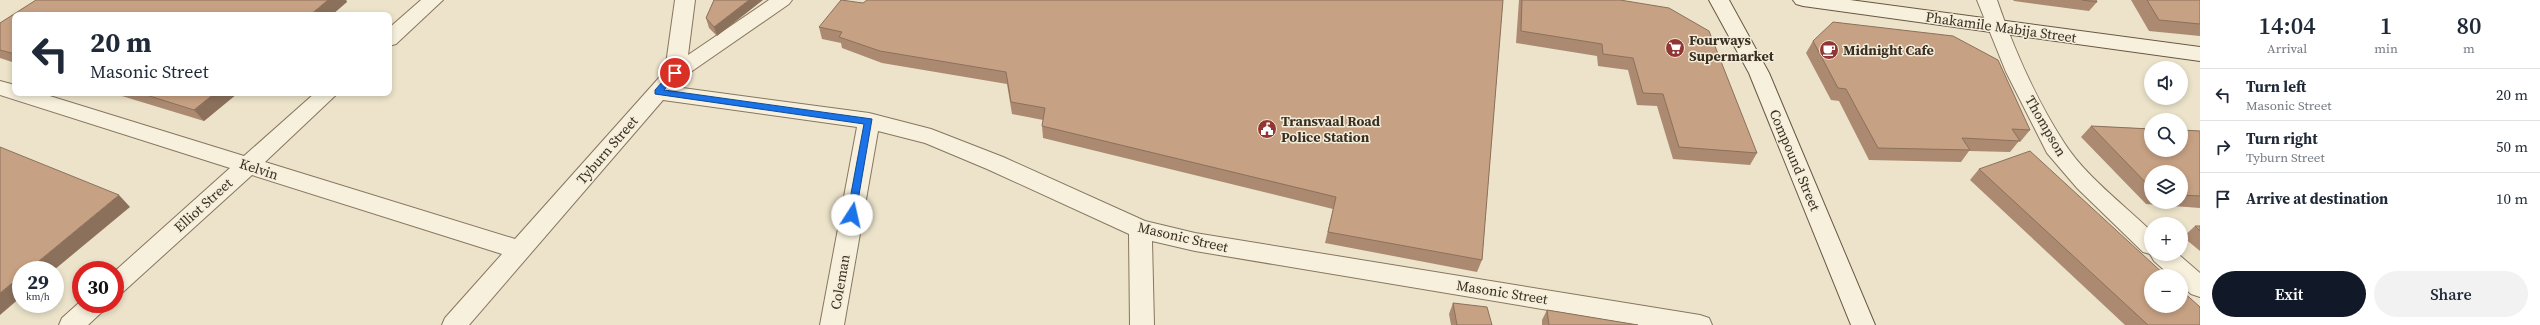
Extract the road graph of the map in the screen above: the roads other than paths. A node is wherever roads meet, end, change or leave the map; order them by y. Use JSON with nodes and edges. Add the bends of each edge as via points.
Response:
{"nodes":[{"id":1,"x":433,"y":0,"type":"edge"},
{"id":2,"x":685,"y":0,"type":"edge"},
{"id":3,"x":782,"y":0,"type":"edge"},
{"id":4,"x":1719,"y":0,"type":"edge"},
{"id":5,"x":1803,"y":0,"type":"edge"},
{"id":6,"x":1988,"y":0,"type":"edge"},
{"id":7,"x":1996,"y":26,"type":"junction"},
{"id":8,"x":392,"y":36,"type":"edge"},
{"id":9,"x":2200,"y":54,"type":"edge"},
{"id":10,"x":675,"y":73,"type":"junction"},
{"id":11,"x":0,"y":88,"type":"edge"},
{"id":12,"x":12,"y":92,"type":"edge"},
{"id":13,"x":658,"y":92,"type":"junction"},
{"id":14,"x":26,"y":96,"type":"edge"},
{"id":15,"x":325,"y":96,"type":"edge"},
{"id":16,"x":869,"y":121,"type":"junction"},
{"id":17,"x":246,"y":165,"type":"junction"},
{"id":18,"x":1140,"y":229,"type":"junction"},
{"id":19,"x":2144,"y":237,"type":"edge"},
{"id":20,"x":519,"y":250,"type":"junction"},
{"id":21,"x":2170,"y":261,"type":"edge"},
{"id":22,"x":124,"y":277,"type":"edge"},
{"id":23,"x":2200,"y":287,"type":"edge"},
{"id":24,"x":84,"y":313,"type":"edge"},
{"id":25,"x":71,"y":325,"type":"edge"},
{"id":26,"x":454,"y":325,"type":"edge"},
{"id":27,"x":832,"y":325,"type":"edge"},
{"id":28,"x":1142,"y":325,"type":"edge"},
{"id":29,"x":1700,"y":325,"type":"edge"},
{"id":30,"x":1863,"y":325,"type":"edge"}],
"edges":[{"from":1,"to":8,"type":"street"},
{"from":2,"to":10,"type":"street"},
{"from":3,"to":10,"type":"street","name":"Tyburn Street"},
{"from":4,"to":30,"type":"street","name":"Compound Street","via":[[1759,73]]},
{"from":5,"to":7,"type":"street","name":"Phakamile Mabija Street"},
{"from":6,"to":7,"type":"street","name":"Thompson"},
{"from":7,"to":9,"type":"street","name":"Phakamile Mabija Street"},
{"from":7,"to":19,"type":"street","name":"Thompson","via":[[2029,98],[2056,147],[2085,182]]},
{"from":10,"to":13,"type":"street","name":"Tyburn Street"},
{"from":11,"to":12,"type":"street","name":"Kelvin"},
{"from":13,"to":16,"type":"street","name":"Masonic Street"},
{"from":13,"to":20,"type":"street","name":"Tyburn Street"},
{"from":14,"to":17,"type":"street","name":"Kelvin"},
{"from":15,"to":17,"type":"street","name":"Elliot Street"},
{"from":16,"to":18,"type":"street","name":"Masonic Street","via":[[931,137]]},
{"from":16,"to":27,"type":"street","name":"Coleman"},
{"from":17,"to":20,"type":"street","name":"Kelvin"},
{"from":17,"to":22,"type":"street","name":"Elliot Street"},
{"from":18,"to":28,"type":"street"},
{"from":18,"to":29,"type":"street","name":"Masonic Street","via":[[1195,242]]},
{"from":20,"to":26,"type":"street","name":"Tyburn Street"},
{"from":21,"to":23,"type":"street"},
{"from":24,"to":25,"type":"street"}]}
